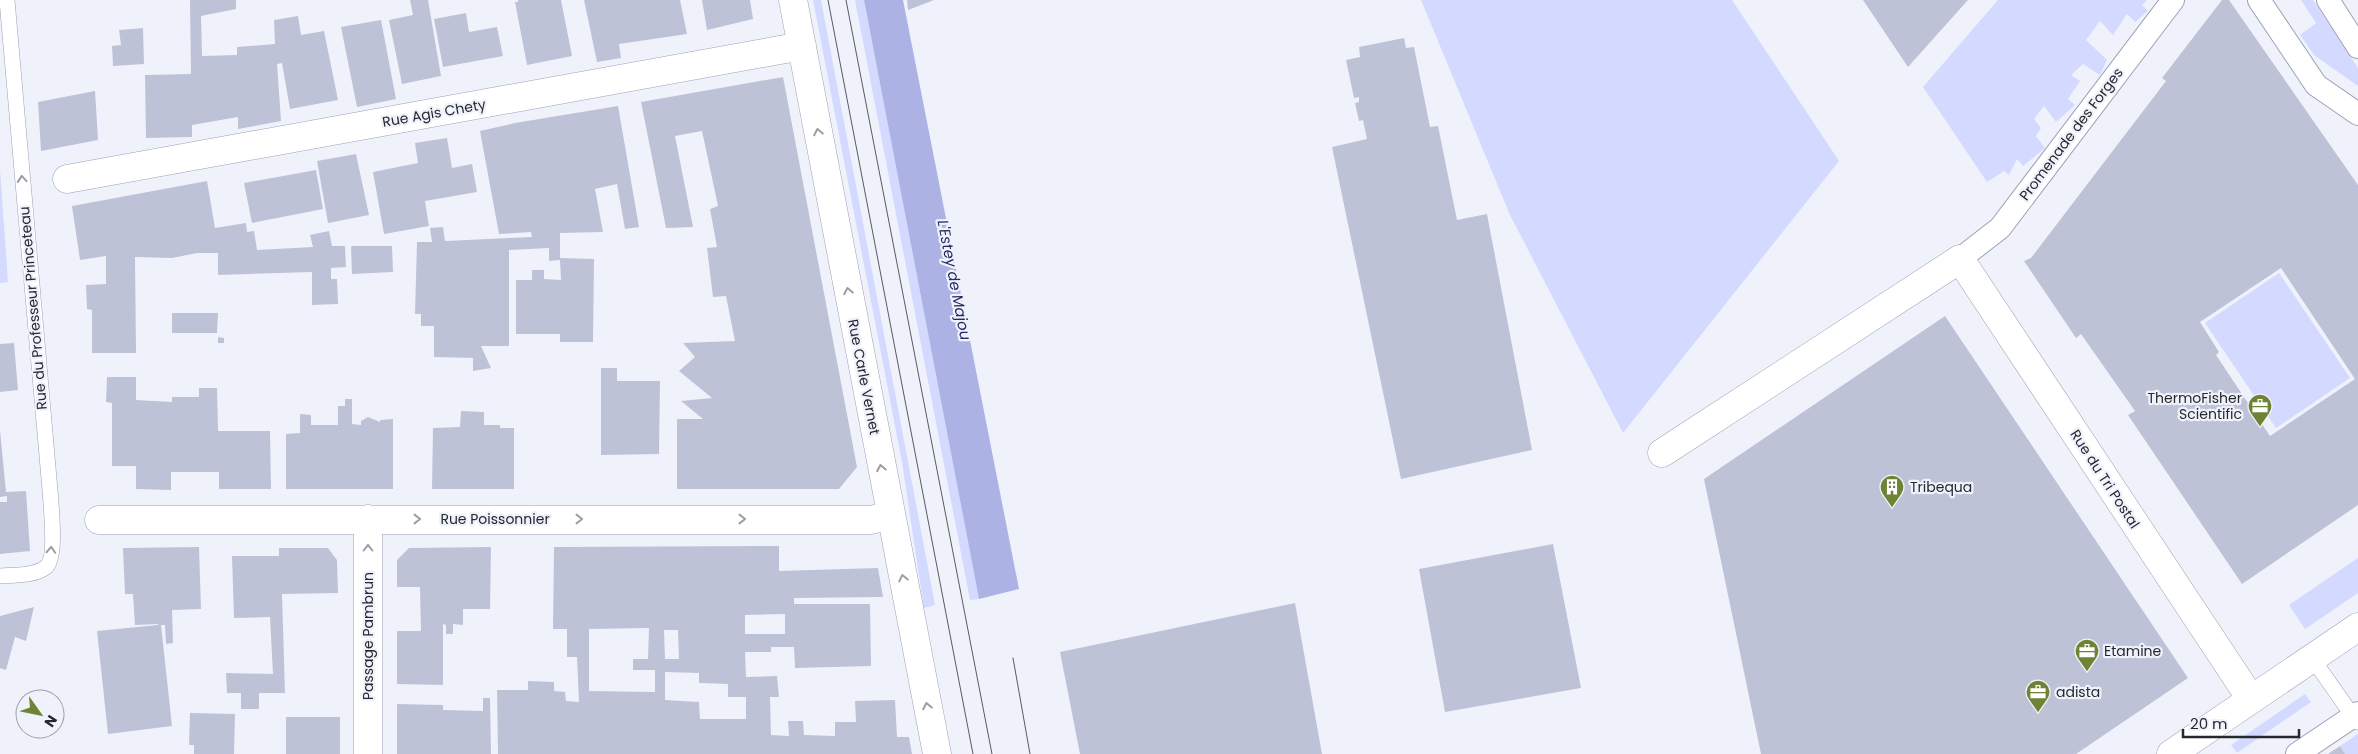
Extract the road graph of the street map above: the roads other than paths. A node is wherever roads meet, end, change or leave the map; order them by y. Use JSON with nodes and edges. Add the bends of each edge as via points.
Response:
{"nodes":[{"id":1,"x":7,"y":0,"type":"edge"},
{"id":2,"x":793,"y":0,"type":"edge"},
{"id":3,"x":2173,"y":0,"type":"edge"},
{"id":4,"x":2259,"y":0,"type":"edge"},
{"id":5,"x":2328,"y":0,"type":"edge"},
{"id":6,"x":802,"y":46,"type":"junction"},
{"id":7,"x":2358,"y":47,"type":"edge"},
{"id":8,"x":2358,"y":114,"type":"edge"},
{"id":9,"x":68,"y":179,"type":"dead end"},
{"id":10,"x":1960,"y":259,"type":"junction"},
{"id":11,"x":1662,"y":453,"type":"dead end"},
{"id":12,"x":890,"y":516,"type":"junction"},
{"id":13,"x":368,"y":518,"type":"junction"},
{"id":14,"x":99,"y":520,"type":"dead end"},
{"id":15,"x":0,"y":576,"type":"edge"},
{"id":16,"x":2358,"y":627,"type":"edge"},
{"id":17,"x":2312,"y":658,"type":"junction"},
{"id":18,"x":2251,"y":699,"type":"junction"},
{"id":19,"x":2356,"y":718,"type":"edge"},
{"id":20,"x":368,"y":754,"type":"edge"},
{"id":21,"x":937,"y":754,"type":"edge"},
{"id":22,"x":2171,"y":754,"type":"edge"},
{"id":23,"x":2297,"y":754,"type":"edge"}],
"edges":[{"from":15,"to":1,"type":"lane","name":"Rue du Professeur Princeteau","one_way":true,"via":[[37,572],[48,567],[52,556],[50,490]]},
{"from":2,"to":6,"type":"street","name":"Rue Carle Vernet"},
{"from":3,"to":10,"type":"street","name":"Promenade des Forges","via":[[2000,228]]},
{"from":4,"to":8,"type":"street","via":[[2316,85]]},
{"from":5,"to":7,"type":"street"},
{"from":6,"to":9,"type":"street","name":"Rue Agis Chety"},
{"from":12,"to":6,"type":"street","name":"Rue Carle Vernet","one_way":true},
{"from":10,"to":11,"type":"street"},
{"from":10,"to":18,"type":"street","name":"Rue du Tri Postal"},
{"from":13,"to":12,"type":"street","name":"Rue Poissonnier","one_way":true,"via":[[870,520]]},
{"from":21,"to":12,"type":"street","name":"Rue Carle Vernet","one_way":true},
{"from":13,"to":14,"type":"street","name":"Rue Poissonnier"},
{"from":20,"to":13,"type":"street","name":"Passage Pambrun","one_way":true},
{"from":16,"to":17,"type":"street"},
{"from":17,"to":18,"type":"street"},
{"from":17,"to":19,"type":"lane"},
{"from":18,"to":22,"type":"street"},
{"from":19,"to":23,"type":"street"}]}
